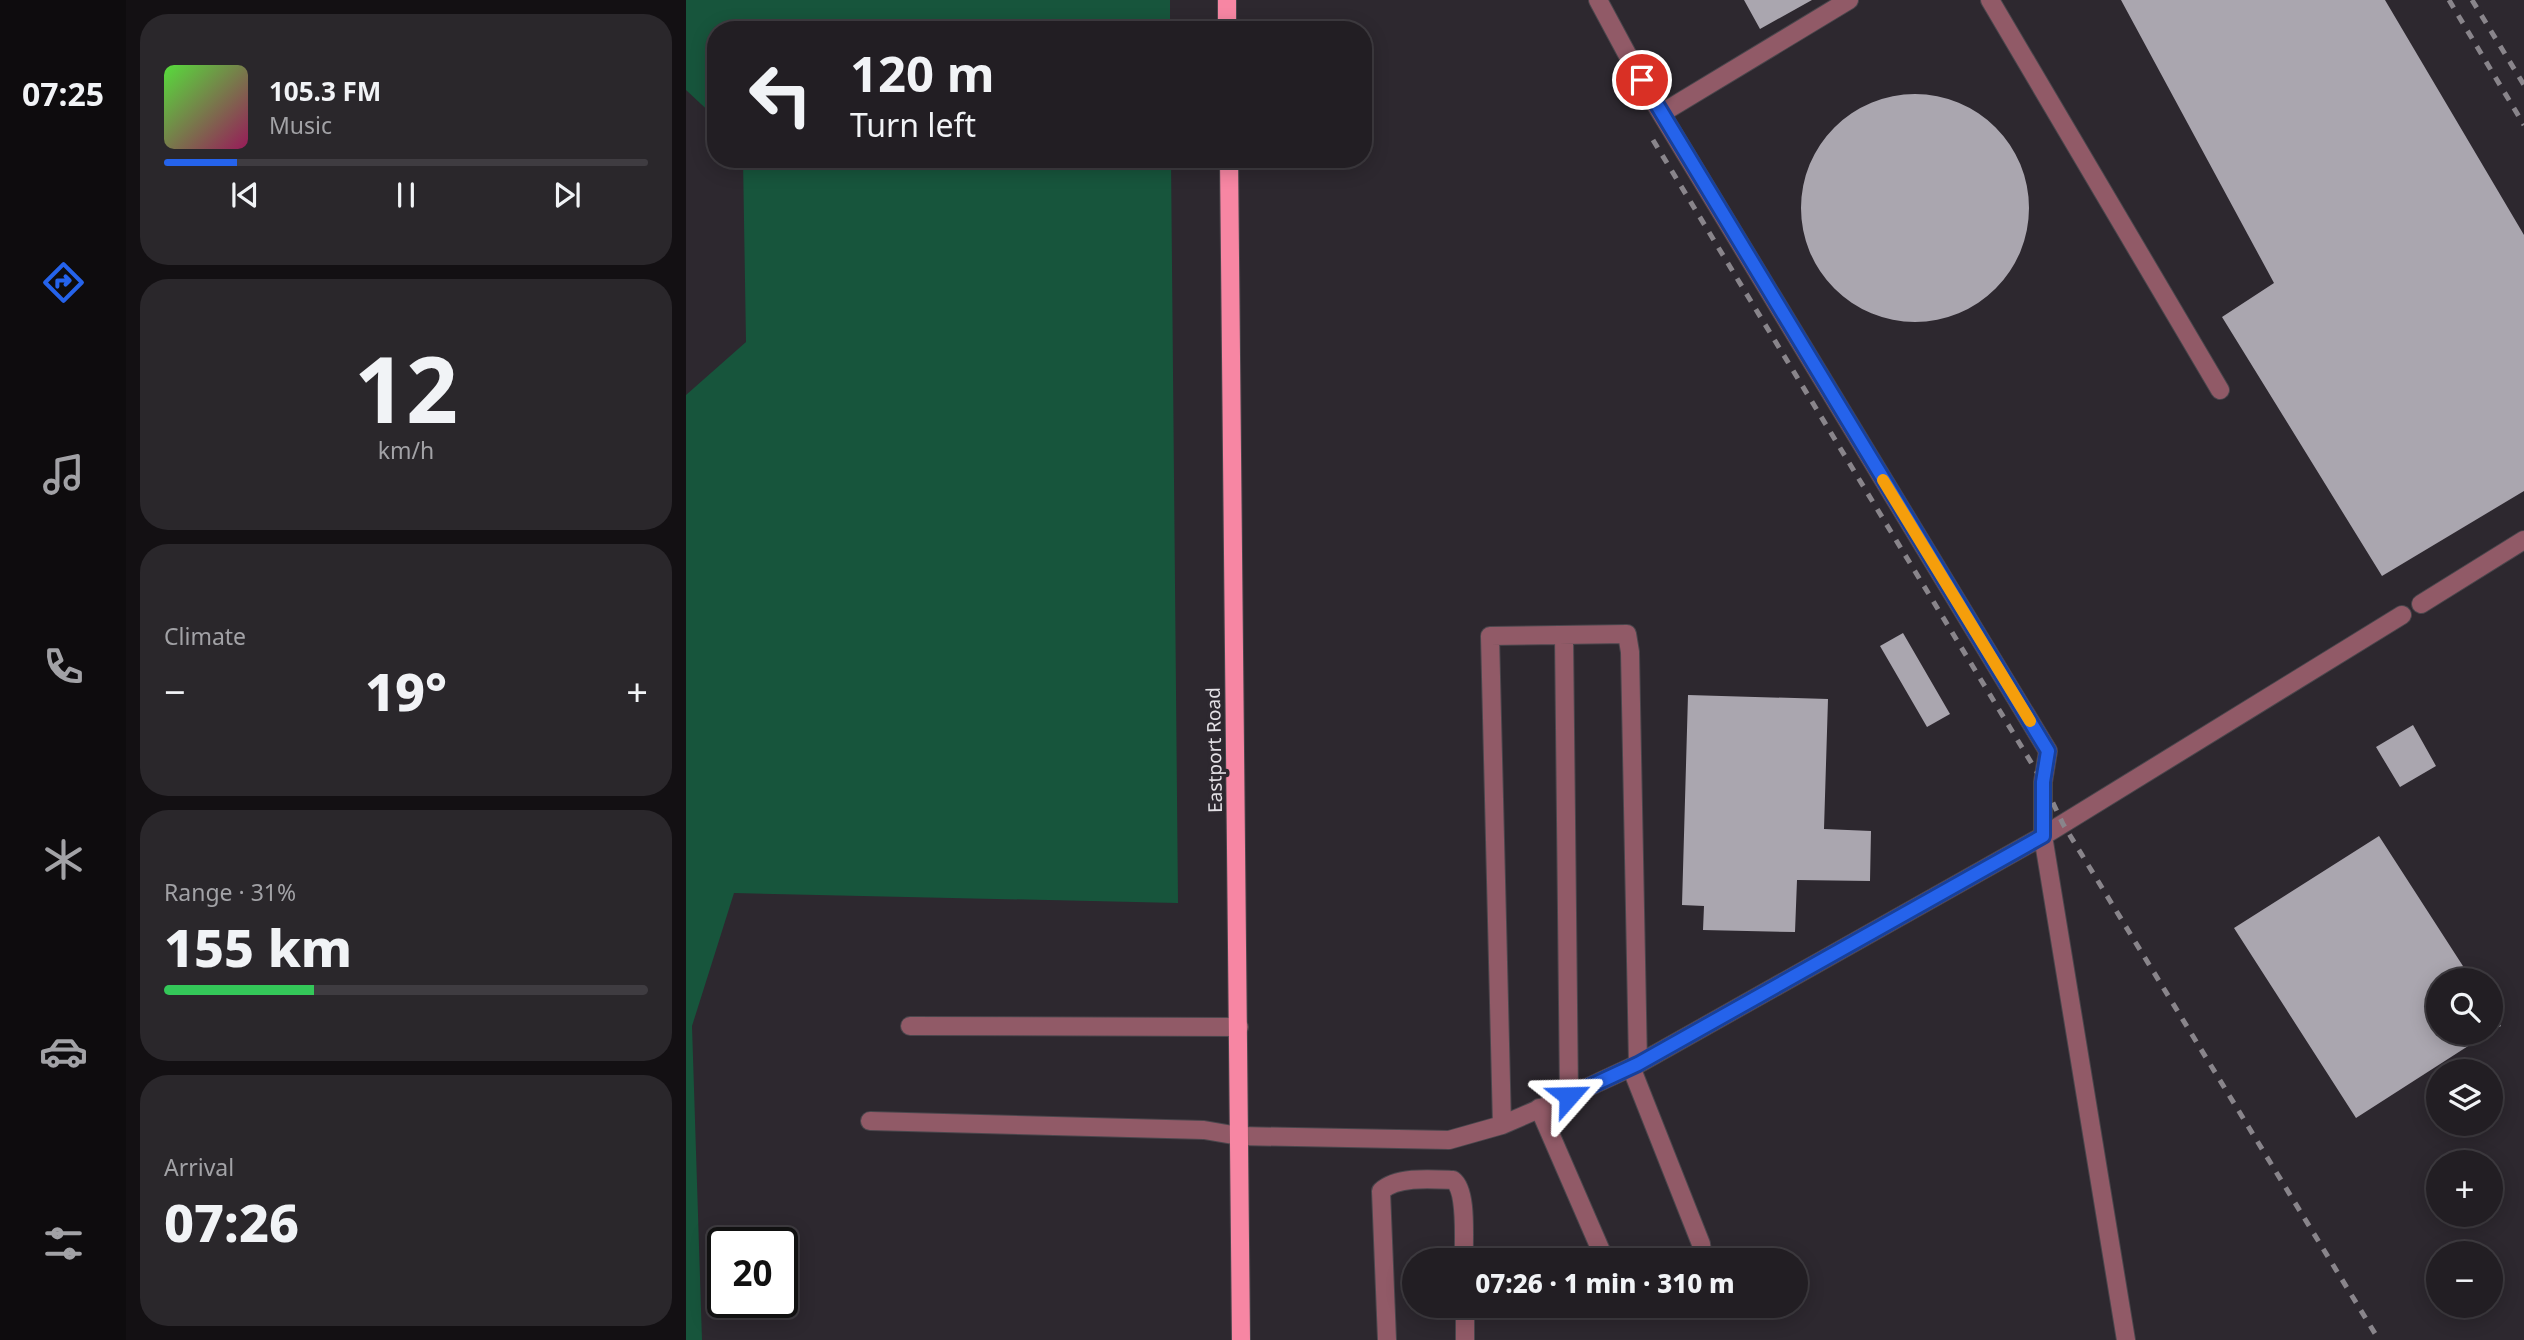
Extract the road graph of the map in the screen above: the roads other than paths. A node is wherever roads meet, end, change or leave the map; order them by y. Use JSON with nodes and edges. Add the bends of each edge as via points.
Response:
{"nodes":[{"id":1,"x":1227,"y":0,"type":"edge"},
{"id":2,"x":1598,"y":0,"type":"edge"},
{"id":3,"x":1849,"y":0,"type":"edge"},
{"id":4,"x":1990,"y":0,"type":"edge"},
{"id":5,"x":1227,"y":21,"type":"edge"},
{"id":6,"x":1662,"y":113,"type":"junction"},
{"id":7,"x":1229,"y":168,"type":"edge"},
{"id":8,"x":2220,"y":390,"type":"dead end"},
{"id":9,"x":2524,"y":540,"type":"edge"},
{"id":10,"x":2421,"y":604,"type":"dead end"},
{"id":11,"x":2402,"y":615,"type":"dead end"},
{"id":12,"x":1564,"y":636,"type":"junction"},
{"id":13,"x":2043,"y":836,"type":"junction"},
{"id":14,"x":909,"y":1026,"type":"dead end"},
{"id":15,"x":1238,"y":1027,"type":"junction"},
{"id":16,"x":1635,"y":1065,"type":"junction"},
{"id":17,"x":1569,"y":1096,"type":"junction"},
{"id":18,"x":1539,"y":1108,"type":"junction"},
{"id":19,"x":870,"y":1121,"type":"dead end"},
{"id":20,"x":1502,"y":1125,"type":"junction"},
{"id":21,"x":1239,"y":1136,"type":"junction"},
{"id":22,"x":1464,"y":1248,"type":"edge"},
{"id":23,"x":1600,"y":1248,"type":"edge"},
{"id":24,"x":1702,"y":1248,"type":"edge"},
{"id":25,"x":1465,"y":1318,"type":"edge"},
{"id":26,"x":1241,"y":1340,"type":"edge"},
{"id":27,"x":1387,"y":1340,"type":"edge"},
{"id":28,"x":1465,"y":1340,"type":"edge"},
{"id":29,"x":2126,"y":1340,"type":"edge"}],
"edges":[{"from":1,"to":5,"type":"main road"},
{"from":2,"to":6,"type":"lane"},
{"from":3,"to":6,"type":"lane"},
{"from":4,"to":8,"type":"lane"},
{"from":6,"to":13,"type":"lane","via":[[2048,751]]},
{"from":7,"to":15,"type":"main road","name":"Eastport Road"},
{"from":9,"to":10,"type":"lane"},
{"from":11,"to":13,"type":"lane"},
{"from":12,"to":16,"type":"lane","via":[[1627,634],[1630,652]]},
{"from":12,"to":17,"type":"lane"},
{"from":12,"to":20,"type":"lane","via":[[1490,636]]},
{"from":13,"to":16,"type":"lane"},
{"from":13,"to":29,"type":"lane"},
{"from":14,"to":15,"type":"lane"},
{"from":15,"to":21,"type":"main road","name":"Eastport Road"},
{"from":16,"to":17,"type":"lane"},
{"from":16,"to":24,"type":"lane"},
{"from":17,"to":18,"type":"lane"},
{"from":18,"to":20,"type":"lane"},
{"from":18,"to":23,"type":"lane"},
{"from":19,"to":21,"type":"lane","via":[[1204,1130]]},
{"from":20,"to":21,"type":"lane","via":[[1449,1140]]},
{"from":21,"to":26,"type":"main road","name":"Eastport Road"},
{"from":22,"to":27,"type":"lane","via":[[1459,1184],[1453,1180],[1403,1181],[1381,1191]]},
{"from":25,"to":28,"type":"lane"}]}
